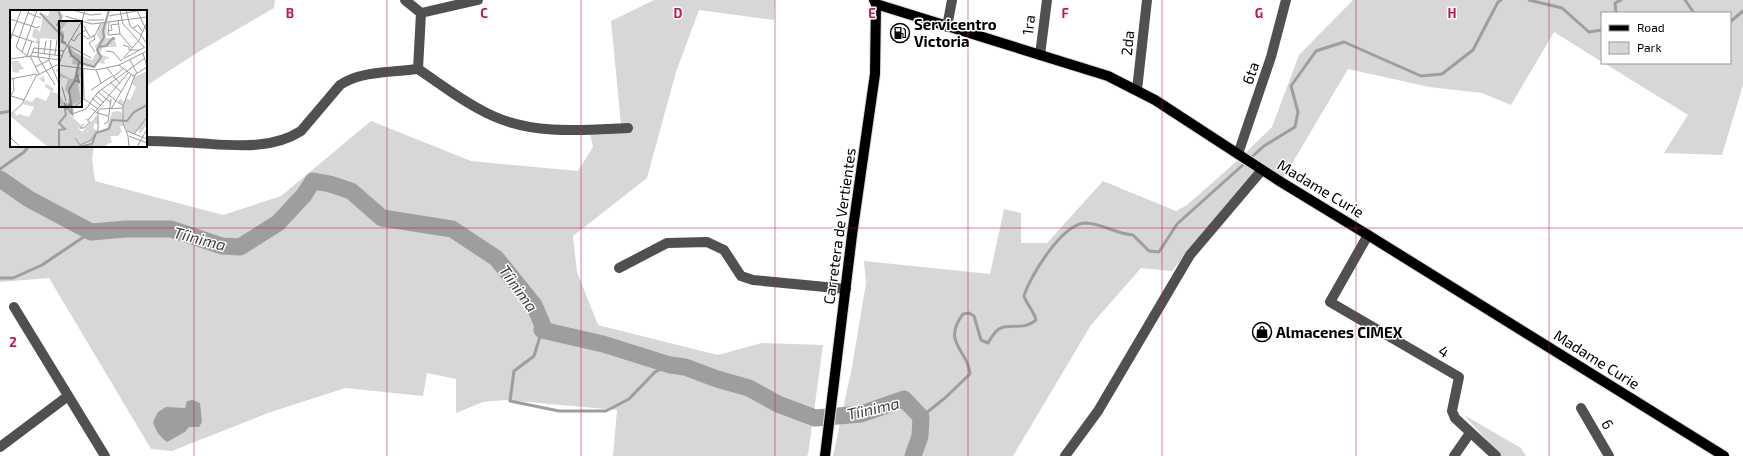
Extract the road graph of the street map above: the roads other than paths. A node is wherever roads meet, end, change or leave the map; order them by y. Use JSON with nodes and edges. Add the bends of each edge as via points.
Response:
{"nodes":[{"id":1,"x":406,"y":0,"type":"edge"},
{"id":2,"x":478,"y":0,"type":"edge"},
{"id":3,"x":952,"y":0,"type":"edge"},
{"id":4,"x":1046,"y":0,"type":"edge"},
{"id":5,"x":1147,"y":0,"type":"edge"},
{"id":6,"x":1286,"y":0,"type":"edge"},
{"id":7,"x":875,"y":2,"type":"edge"},
{"id":8,"x":421,"y":12,"type":"junction"},
{"id":9,"x":947,"y":27,"type":"junction"},
{"id":10,"x":1040,"y":55,"type":"junction"},
{"id":11,"x":418,"y":69,"type":"junction"},
{"id":12,"x":1137,"y":90,"type":"junction"},
{"id":13,"x":628,"y":128,"type":"dead end"},
{"id":14,"x":147,"y":141,"type":"edge"},
{"id":15,"x":1245,"y":159,"type":"junction"},
{"id":16,"x":1262,"y":170,"type":"junction"},
{"id":17,"x":1368,"y":234,"type":"junction"},
{"id":18,"x":619,"y":268,"type":"dead end"},
{"id":19,"x":846,"y":289,"type":"junction"},
{"id":20,"x":14,"y":307,"type":"dead end"},
{"id":21,"x":68,"y":396,"type":"junction"},
{"id":22,"x":1581,"y":408,"type":"dead end"},
{"id":23,"x":1470,"y":433,"type":"junction"},
{"id":24,"x":0,"y":447,"type":"edge"},
{"id":25,"x":106,"y":456,"type":"edge"},
{"id":26,"x":825,"y":456,"type":"edge"},
{"id":27,"x":1065,"y":456,"type":"edge"},
{"id":28,"x":1454,"y":456,"type":"edge"},
{"id":29,"x":1496,"y":456,"type":"edge"},
{"id":30,"x":1610,"y":456,"type":"edge"},
{"id":31,"x":1724,"y":456,"type":"edge"}],
"edges":[{"from":1,"to":8,"type":"street"},
{"from":2,"to":8,"type":"street"},
{"from":3,"to":9,"type":"street"},
{"from":4,"to":10,"type":"street","name":"1ra"},
{"from":5,"to":12,"type":"street","name":"2da"},
{"from":6,"to":15,"type":"street","name":"6ta"},
{"from":7,"to":9,"type":"main road","name":"Madame Curie"},
{"from":7,"to":19,"type":"main road","name":"Carretera de Vertientes","via":[[875,74]]},
{"from":8,"to":11,"type":"street"},
{"from":9,"to":10,"type":"main road","name":"Madame Curie"},
{"from":10,"to":12,"type":"main road","name":"Madame Curie","via":[[1108,76]]},
{"from":11,"to":13,"type":"street","via":[[479,109],[510,123],[563,130]]},
{"from":11,"to":14,"type":"street","via":[[348,79],[301,131],[284,139],[242,147]]},
{"from":12,"to":15,"type":"main road","name":"Madame Curie"},
{"from":15,"to":16,"type":"main road","name":"Madame Curie"},
{"from":16,"to":17,"type":"main road","name":"Madame Curie"},
{"from":16,"to":27,"type":"street","via":[[1190,255],[1098,411]]},
{"from":17,"to":23,"type":"street","name":"4","via":[[1330,302],[1459,377],[1452,411],[1455,418]]},
{"from":17,"to":31,"type":"main road","name":"Madame Curie"},
{"from":18,"to":19,"type":"street","via":[[667,243],[707,242],[724,250],[741,276],[752,280]]},
{"from":19,"to":26,"type":"main road","name":"Carretera de Vertientes"},
{"from":20,"to":21,"type":"street"},
{"from":21,"to":24,"type":"street"},
{"from":21,"to":25,"type":"street"},
{"from":22,"to":30,"type":"street","name":"6"},
{"from":23,"to":28,"type":"street"},
{"from":23,"to":29,"type":"street","name":"4"}]}
